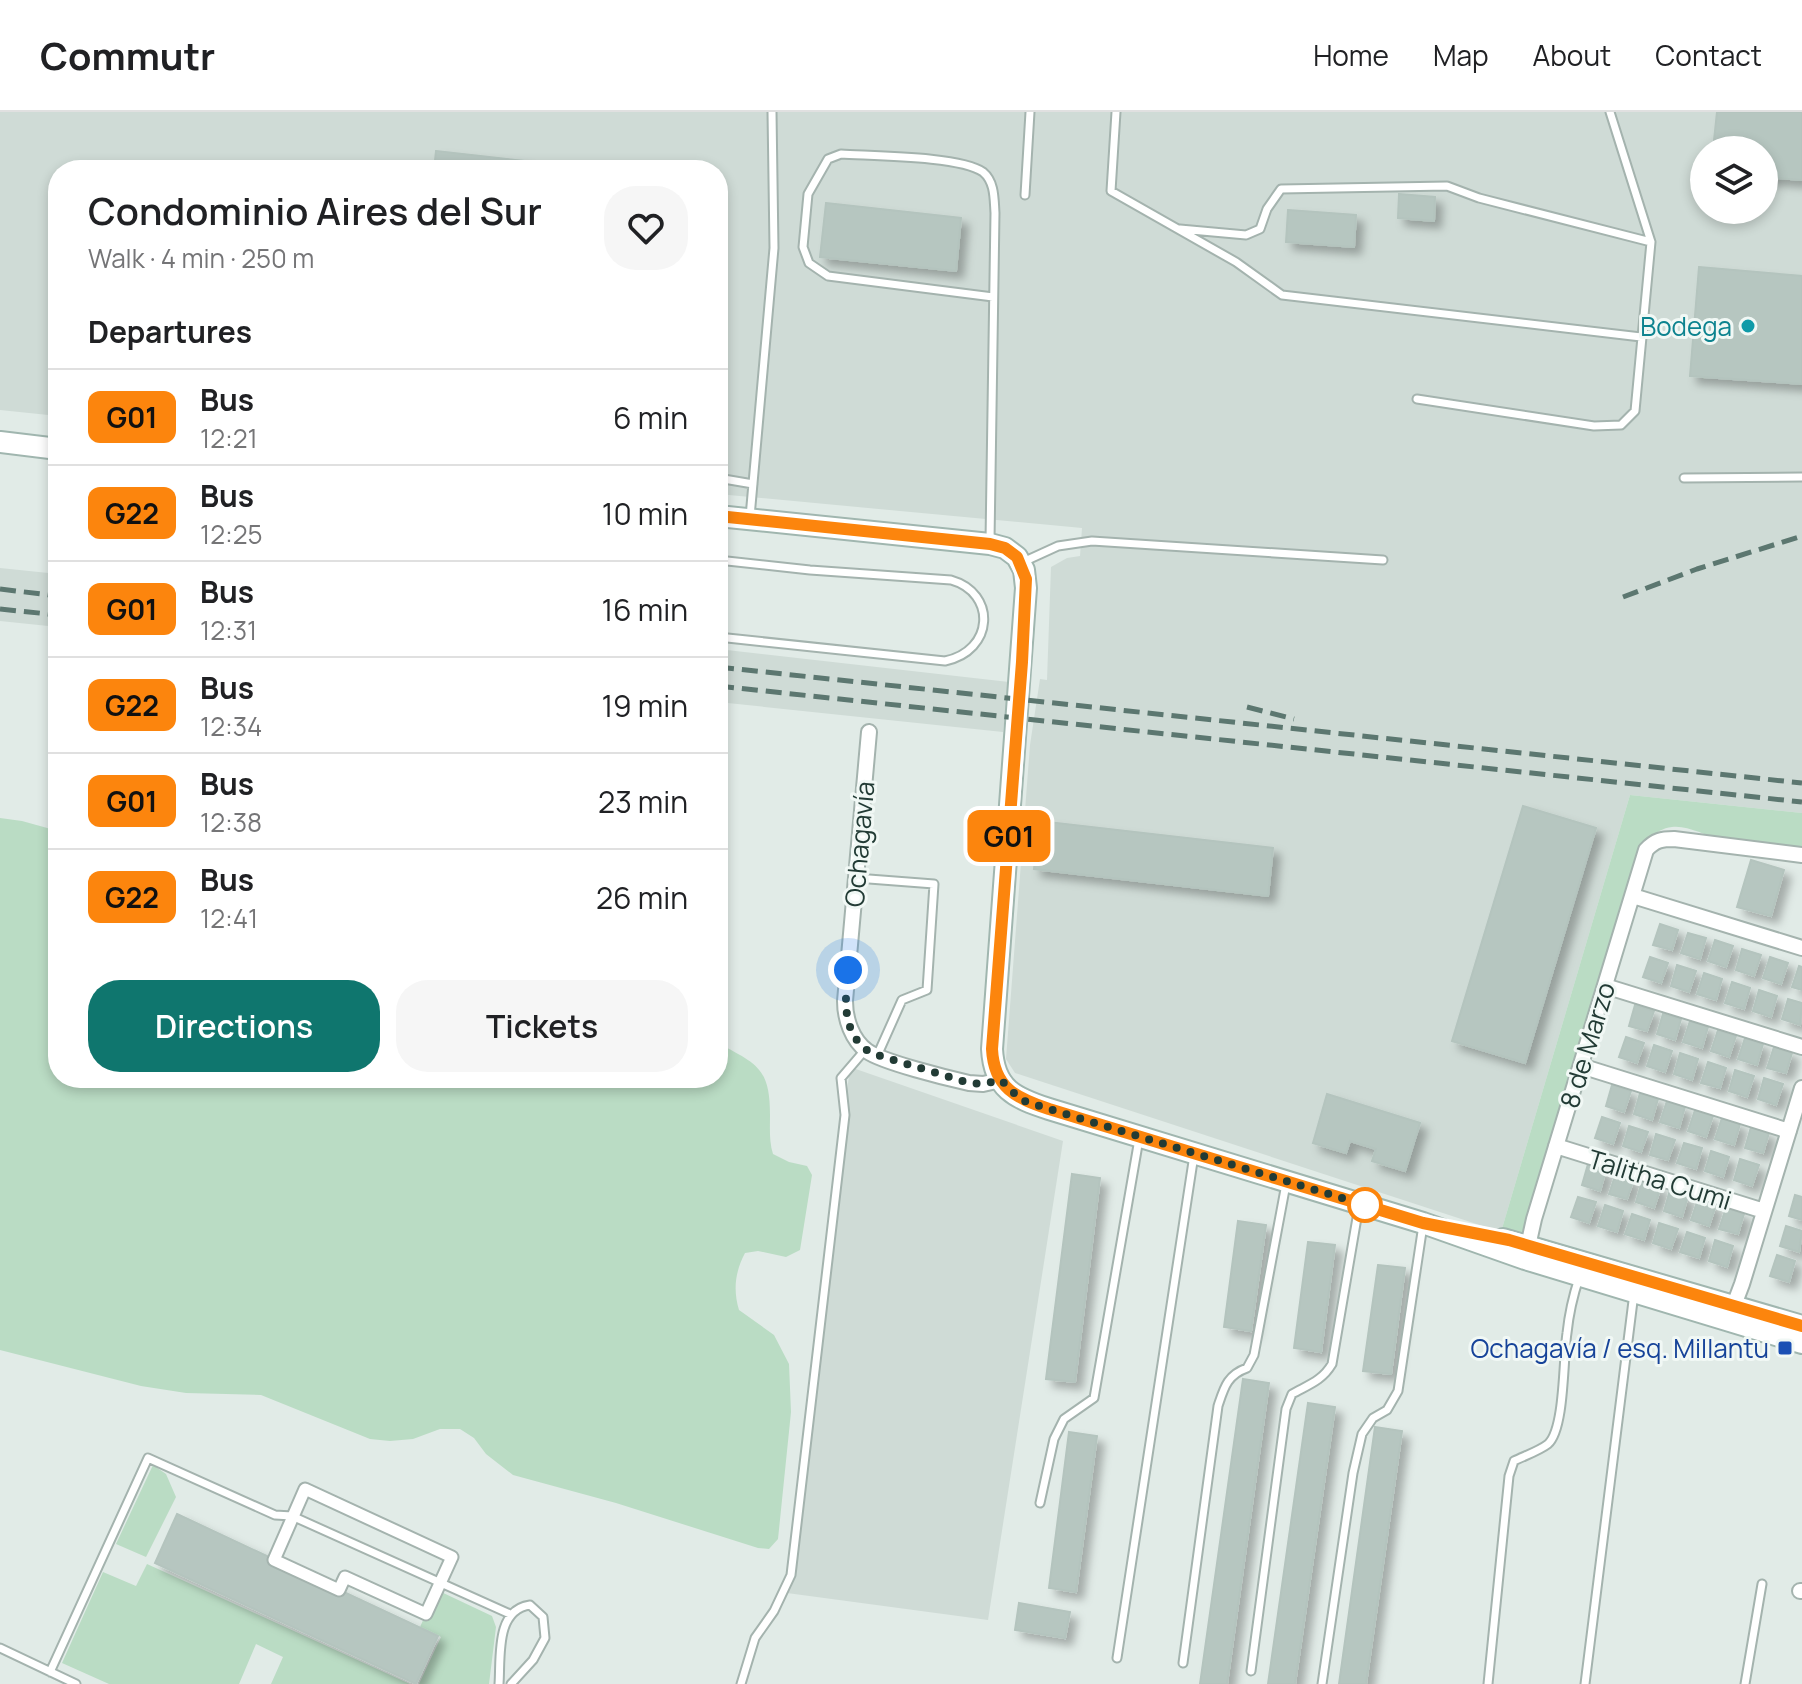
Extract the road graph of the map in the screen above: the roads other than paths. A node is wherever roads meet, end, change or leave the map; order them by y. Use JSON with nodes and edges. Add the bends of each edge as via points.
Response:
{"nodes":[{"id":1,"x":772,"y":112,"type":"edge"},
{"id":2,"x":1030,"y":112,"type":"edge"},
{"id":3,"x":1116,"y":112,"type":"edge"},
{"id":4,"x":1610,"y":112,"type":"edge"},
{"id":5,"x":1025,"y":195,"type":"dead end"},
{"id":6,"x":1174,"y":228,"type":"junction"},
{"id":7,"x":1651,"y":242,"type":"junction"},
{"id":8,"x":993,"y":297,"type":"junction"},
{"id":9,"x":1641,"y":337,"type":"junction"},
{"id":10,"x":1417,"y":399,"type":"dead end"},
{"id":11,"x":0,"y":442,"type":"edge"},
{"id":12,"x":48,"y":448,"type":"edge"},
{"id":13,"x":1802,"y":477,"type":"edge"},
{"id":14,"x":1684,"y":478,"type":"dead end"},
{"id":15,"x":728,"y":480,"type":"edge"},
{"id":16,"x":753,"y":484,"type":"junction"},
{"id":17,"x":728,"y":517,"type":"edge"},
{"id":18,"x":750,"y":519,"type":"junction"},
{"id":19,"x":990,"y":544,"type":"junction"},
{"id":20,"x":1383,"y":560,"type":"dead end"},
{"id":21,"x":728,"y":561,"type":"edge"},
{"id":22,"x":1021,"y":563,"type":"junction"},
{"id":23,"x":728,"y":638,"type":"edge"},
{"id":24,"x":869,"y":732,"type":"dead end"},
{"id":25,"x":1802,"y":855,"type":"edge"},
{"id":26,"x":856,"y":878,"type":"junction"},
{"id":27,"x":1633,"y":896,"type":"junction"},
{"id":28,"x":1802,"y":948,"type":"edge"},
{"id":29,"x":1605,"y":986,"type":"junction"},
{"id":30,"x":1802,"y":1047,"type":"edge"},
{"id":31,"x":871,"y":1053,"type":"junction"},
{"id":32,"x":1581,"y":1066,"type":"junction"},
{"id":33,"x":1001,"y":1080,"type":"junction"},
{"id":34,"x":1802,"y":1088,"type":"edge"},
{"id":35,"x":1789,"y":1131,"type":"junction"},
{"id":36,"x":1139,"y":1137,"type":"junction"},
{"id":37,"x":1556,"y":1146,"type":"junction"},
{"id":38,"x":1195,"y":1153,"type":"junction"},
{"id":39,"x":1287,"y":1182,"type":"junction"},
{"id":40,"x":1359,"y":1204,"type":"junction"},
{"id":41,"x":1764,"y":1211,"type":"junction"},
{"id":42,"x":1423,"y":1223,"type":"junction"},
{"id":43,"x":1526,"y":1252,"type":"junction"},
{"id":44,"x":1580,"y":1276,"type":"junction"},
{"id":45,"x":1634,"y":1292,"type":"junction"},
{"id":46,"x":1730,"y":1313,"type":"junction"},
{"id":47,"x":1802,"y":1326,"type":"edge"},
{"id":48,"x":1802,"y":1343,"type":"edge"},
{"id":49,"x":1040,"y":1503,"type":"dead end"},
{"id":50,"x":292,"y":1516,"type":"junction"},
{"id":51,"x":440,"y":1582,"type":"junction"},
{"id":52,"x":1762,"y":1584,"type":"dead end"},
{"id":53,"x":510,"y":1614,"type":"junction"},
{"id":54,"x":0,"y":1648,"type":"edge"},
{"id":55,"x":1117,"y":1658,"type":"dead end"},
{"id":56,"x":1183,"y":1663,"type":"dead end"},
{"id":57,"x":1251,"y":1671,"type":"dead end"},
{"id":58,"x":50,"y":1672,"type":"junction"},
{"id":59,"x":76,"y":1684,"type":"edge"},
{"id":60,"x":499,"y":1684,"type":"edge"},
{"id":61,"x":511,"y":1684,"type":"edge"},
{"id":62,"x":741,"y":1684,"type":"edge"},
{"id":63,"x":1322,"y":1684,"type":"edge"},
{"id":64,"x":1488,"y":1684,"type":"edge"},
{"id":65,"x":1585,"y":1684,"type":"edge"},
{"id":66,"x":1745,"y":1684,"type":"edge"}],
"edges":[{"from":1,"to":16,"type":"lane","via":[[774,248]]},
{"from":2,"to":5,"type":"lane"},
{"from":3,"to":6,"type":"lane","via":[[1111,191]]},
{"from":4,"to":7,"type":"lane"},
{"from":6,"to":7,"type":"lane","via":[[1246,235],[1260,229],[1281,189],[1447,186]]},
{"from":6,"to":9,"type":"lane","via":[[1282,295]]},
{"from":7,"to":9,"type":"lane"},
{"from":8,"to":8,"type":"lane","via":[[828,276],[809,263],[803,247],[808,194],[828,159],[841,154],[960,163],[984,173],[994,189]]},
{"from":8,"to":19,"type":"lane"},
{"from":9,"to":10,"type":"lane","via":[[1635,411],[1621,425],[1594,426]]},
{"from":11,"to":12,"type":"main road"},
{"from":13,"to":14,"type":"lane"},
{"from":15,"to":16,"type":"lane"},
{"from":16,"to":18,"type":"lane"},
{"from":17,"to":18,"type":"main road"},
{"from":18,"to":19,"type":"main road"},
{"from":19,"to":22,"type":"main road","via":[[1005,548]]},
{"from":20,"to":22,"type":"lane","via":[[1092,541],[1058,546]]},
{"from":21,"to":23,"type":"lane","via":[[951,580],[972,591],[983,622],[979,642],[945,661]]},
{"from":22,"to":33,"type":"main road","via":[[1026,579],[1022,662],[992,1049]]},
{"from":24,"to":26,"type":"street","name":"Ochagavía"},
{"from":25,"to":27,"type":"street","name":"8 de Marzo","via":[[1661,839],[1646,850]]},
{"from":26,"to":31,"type":"street","name":"Ochagavía","via":[[845,1008],[852,1031]]},
{"from":26,"to":31,"type":"lane","via":[[934,884],[927,990],[902,1000]]},
{"from":27,"to":28,"type":"street"},
{"from":27,"to":29,"type":"street","name":"8 de Marzo"},
{"from":29,"to":30,"type":"street"},
{"from":29,"to":32,"type":"street","name":"8 de Marzo"},
{"from":31,"to":33,"type":"street","via":[[969,1083]]},
{"from":31,"to":62,"type":"lane","via":[[841,1078],[845,1115],[791,1575],[755,1638]]},
{"from":32,"to":35,"type":"street"},
{"from":32,"to":37,"type":"street","name":"8 de Marzo"},
{"from":33,"to":36,"type":"main road","via":[[1021,1100]]},
{"from":34,"to":35,"type":"street"},
{"from":35,"to":41,"type":"street"},
{"from":36,"to":38,"type":"main road"},
{"from":36,"to":49,"type":"lane","via":[[1094,1398],[1064,1419],[1054,1439]]},
{"from":37,"to":41,"type":"street","name":"Talitha Cumi"},
{"from":37,"to":43,"type":"street","name":"8 de Marzo"},
{"from":38,"to":39,"type":"main road"},
{"from":38,"to":55,"type":"lane"},
{"from":39,"to":40,"type":"main road"},
{"from":39,"to":56,"type":"lane","via":[[1254,1355],[1247,1368],[1227,1380],[1218,1406]]},
{"from":40,"to":42,"type":"main road"},
{"from":40,"to":57,"type":"lane","via":[[1332,1364],[1326,1375],[1292,1394],[1286,1409]]},
{"from":41,"to":46,"type":"street"},
{"from":42,"to":43,"type":"main road"},
{"from":42,"to":63,"type":"lane","via":[[1398,1391],[1387,1410],[1373,1418],[1359,1447]]},
{"from":43,"to":44,"type":"main road"},
{"from":43,"to":46,"type":"main road"},
{"from":44,"to":45,"type":"main road"},
{"from":44,"to":64,"type":"lane","via":[[1566,1336],[1554,1436],[1514,1461],[1509,1476]]},
{"from":45,"to":46,"type":"main road"},
{"from":45,"to":65,"type":"lane"},
{"from":46,"to":47,"type":"main road"},
{"from":46,"to":48,"type":"main road"},
{"from":50,"to":51,"type":"lane"},
{"from":50,"to":51,"type":"street","via":[[305,1489],[452,1557]]},
{"from":50,"to":51,"type":"street","via":[[274,1560],[339,1590],[345,1577],[426,1614]]},
{"from":50,"to":58,"type":"lane","via":[[275,1515],[148,1458]]},
{"from":51,"to":53,"type":"lane"},
{"from":52,"to":66,"type":"lane"},
{"from":53,"to":60,"type":"lane"},
{"from":53,"to":61,"type":"lane","via":[[530,1605],[543,1617],[545,1638]]},
{"from":54,"to":58,"type":"lane"},
{"from":58,"to":59,"type":"lane"}]}
